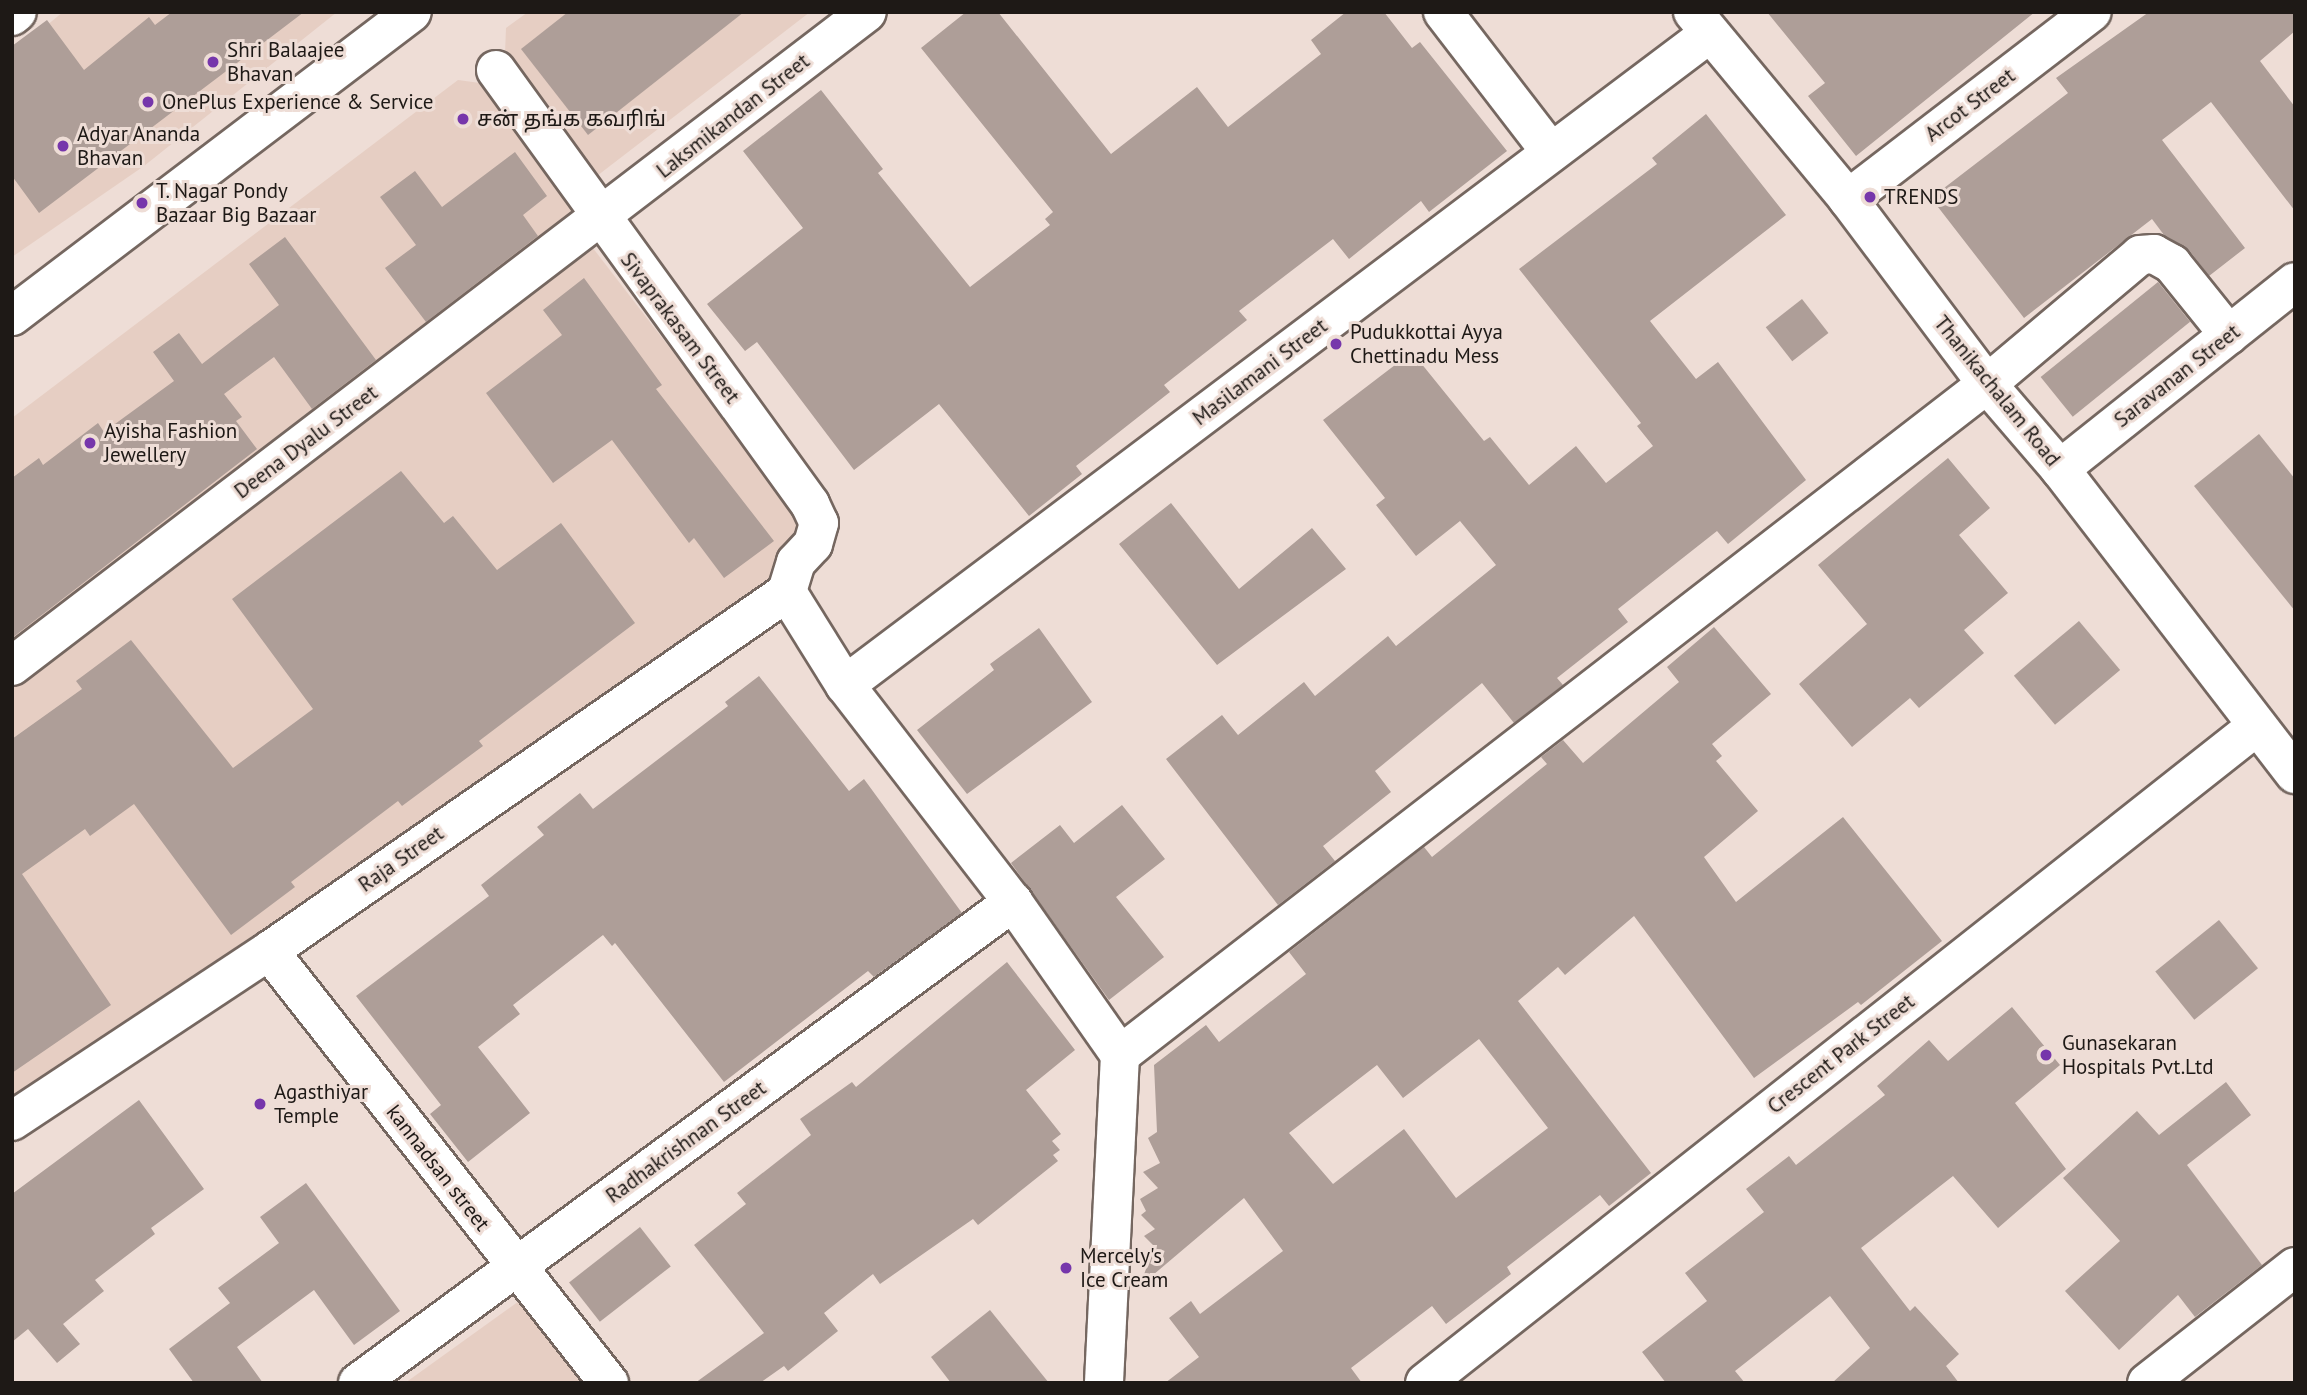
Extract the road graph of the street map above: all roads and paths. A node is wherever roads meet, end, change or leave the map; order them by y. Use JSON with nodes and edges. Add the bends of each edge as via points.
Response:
{"nodes":[{"id":1,"x":17,"y":12,"type":"edge"},
{"id":2,"x":412,"y":12,"type":"edge"},
{"id":3,"x":867,"y":12,"type":"edge"},
{"id":4,"x":1443,"y":12,"type":"edge"},
{"id":5,"x":2092,"y":12,"type":"edge"},
{"id":6,"x":12,"y":16,"type":"edge"},
{"id":7,"x":1701,"y":23,"type":"edge"},
{"id":8,"x":496,"y":70,"type":"dead end"},
{"id":9,"x":1551,"y":152,"type":"junction"},
{"id":10,"x":1848,"y":199,"type":"junction"},
{"id":11,"x":600,"y":219,"type":"junction"},
{"id":12,"x":2295,"y":282,"type":"edge"},
{"id":13,"x":12,"y":316,"type":"edge"},
{"id":14,"x":2229,"y":335,"type":"junction"},
{"id":15,"x":1987,"y":384,"type":"junction"},
{"id":16,"x":2060,"y":469,"type":"junction"},
{"id":17,"x":787,"y":592,"type":"junction"},
{"id":18,"x":12,"y":666,"type":"edge"},
{"id":19,"x":845,"y":685,"type":"junction"},
{"id":20,"x":2257,"y":726,"type":"junction"},
{"id":21,"x":2295,"y":774,"type":"edge"},
{"id":22,"x":1013,"y":901,"type":"junction"},
{"id":23,"x":269,"y":951,"type":"junction"},
{"id":24,"x":1120,"y":1055,"type":"junction"},
{"id":25,"x":12,"y":1121,"type":"edge"},
{"id":26,"x":2295,"y":1267,"type":"edge"},
{"id":27,"x":515,"y":1268,"type":"junction"},
{"id":28,"x":358,"y":1383,"type":"edge"},
{"id":29,"x":609,"y":1383,"type":"edge"},
{"id":30,"x":1104,"y":1383,"type":"edge"},
{"id":31,"x":1425,"y":1383,"type":"edge"},
{"id":32,"x":2147,"y":1383,"type":"edge"}],
"edges":[{"from":1,"to":6,"type":"street"},
{"from":2,"to":13,"type":"street"},
{"from":3,"to":11,"type":"street","name":"Laksmikandan Street"},
{"from":4,"to":9,"type":"street"},
{"from":5,"to":10,"type":"street","name":"Arcot Street"},
{"from":7,"to":9,"type":"street","name":"Masilamani Street"},
{"from":7,"to":10,"type":"street","name":"Thanikachalam Road"},
{"from":8,"to":11,"type":"street","name":"Sivaprakasam Street"},
{"from":9,"to":19,"type":"street","name":"Masilamani Street"},
{"from":10,"to":15,"type":"street","name":"Thanikachalam Road"},
{"from":11,"to":17,"type":"street","name":"Sivaprakasam Street","via":[[810,504],[818,523],[813,544],[796,562]]},
{"from":11,"to":18,"type":"street","name":"Deena Dyalu Street"},
{"from":12,"to":14,"type":"street","name":"Saravanan Street"},
{"from":14,"to":15,"type":"street","via":[[2172,264],[2154,254],[2140,255]]},
{"from":14,"to":16,"type":"street","name":"Saravanan Street"},
{"from":15,"to":16,"type":"street","name":"Thanikachalam Road"},
{"from":15,"to":24,"type":"street"},
{"from":16,"to":20,"type":"street","name":"Thanikachalam Road"},
{"from":17,"to":19,"type":"street"},
{"from":17,"to":23,"type":"street","name":"Raja Street"},
{"from":19,"to":22,"type":"street"},
{"from":20,"to":21,"type":"street","name":"Thanikachalam Road"},
{"from":20,"to":31,"type":"street","name":"Crescent Park Street"},
{"from":22,"to":24,"type":"street"},
{"from":22,"to":27,"type":"street","name":"Radhakrishnan Street"},
{"from":23,"to":25,"type":"street","name":"Raja Street"},
{"from":23,"to":27,"type":"street","name":"kannadsan street"},
{"from":24,"to":30,"type":"street"},
{"from":26,"to":32,"type":"street"},
{"from":27,"to":28,"type":"street","name":"Radhakrishnan Street"},
{"from":27,"to":29,"type":"street","name":"kannadsan street"}]}
